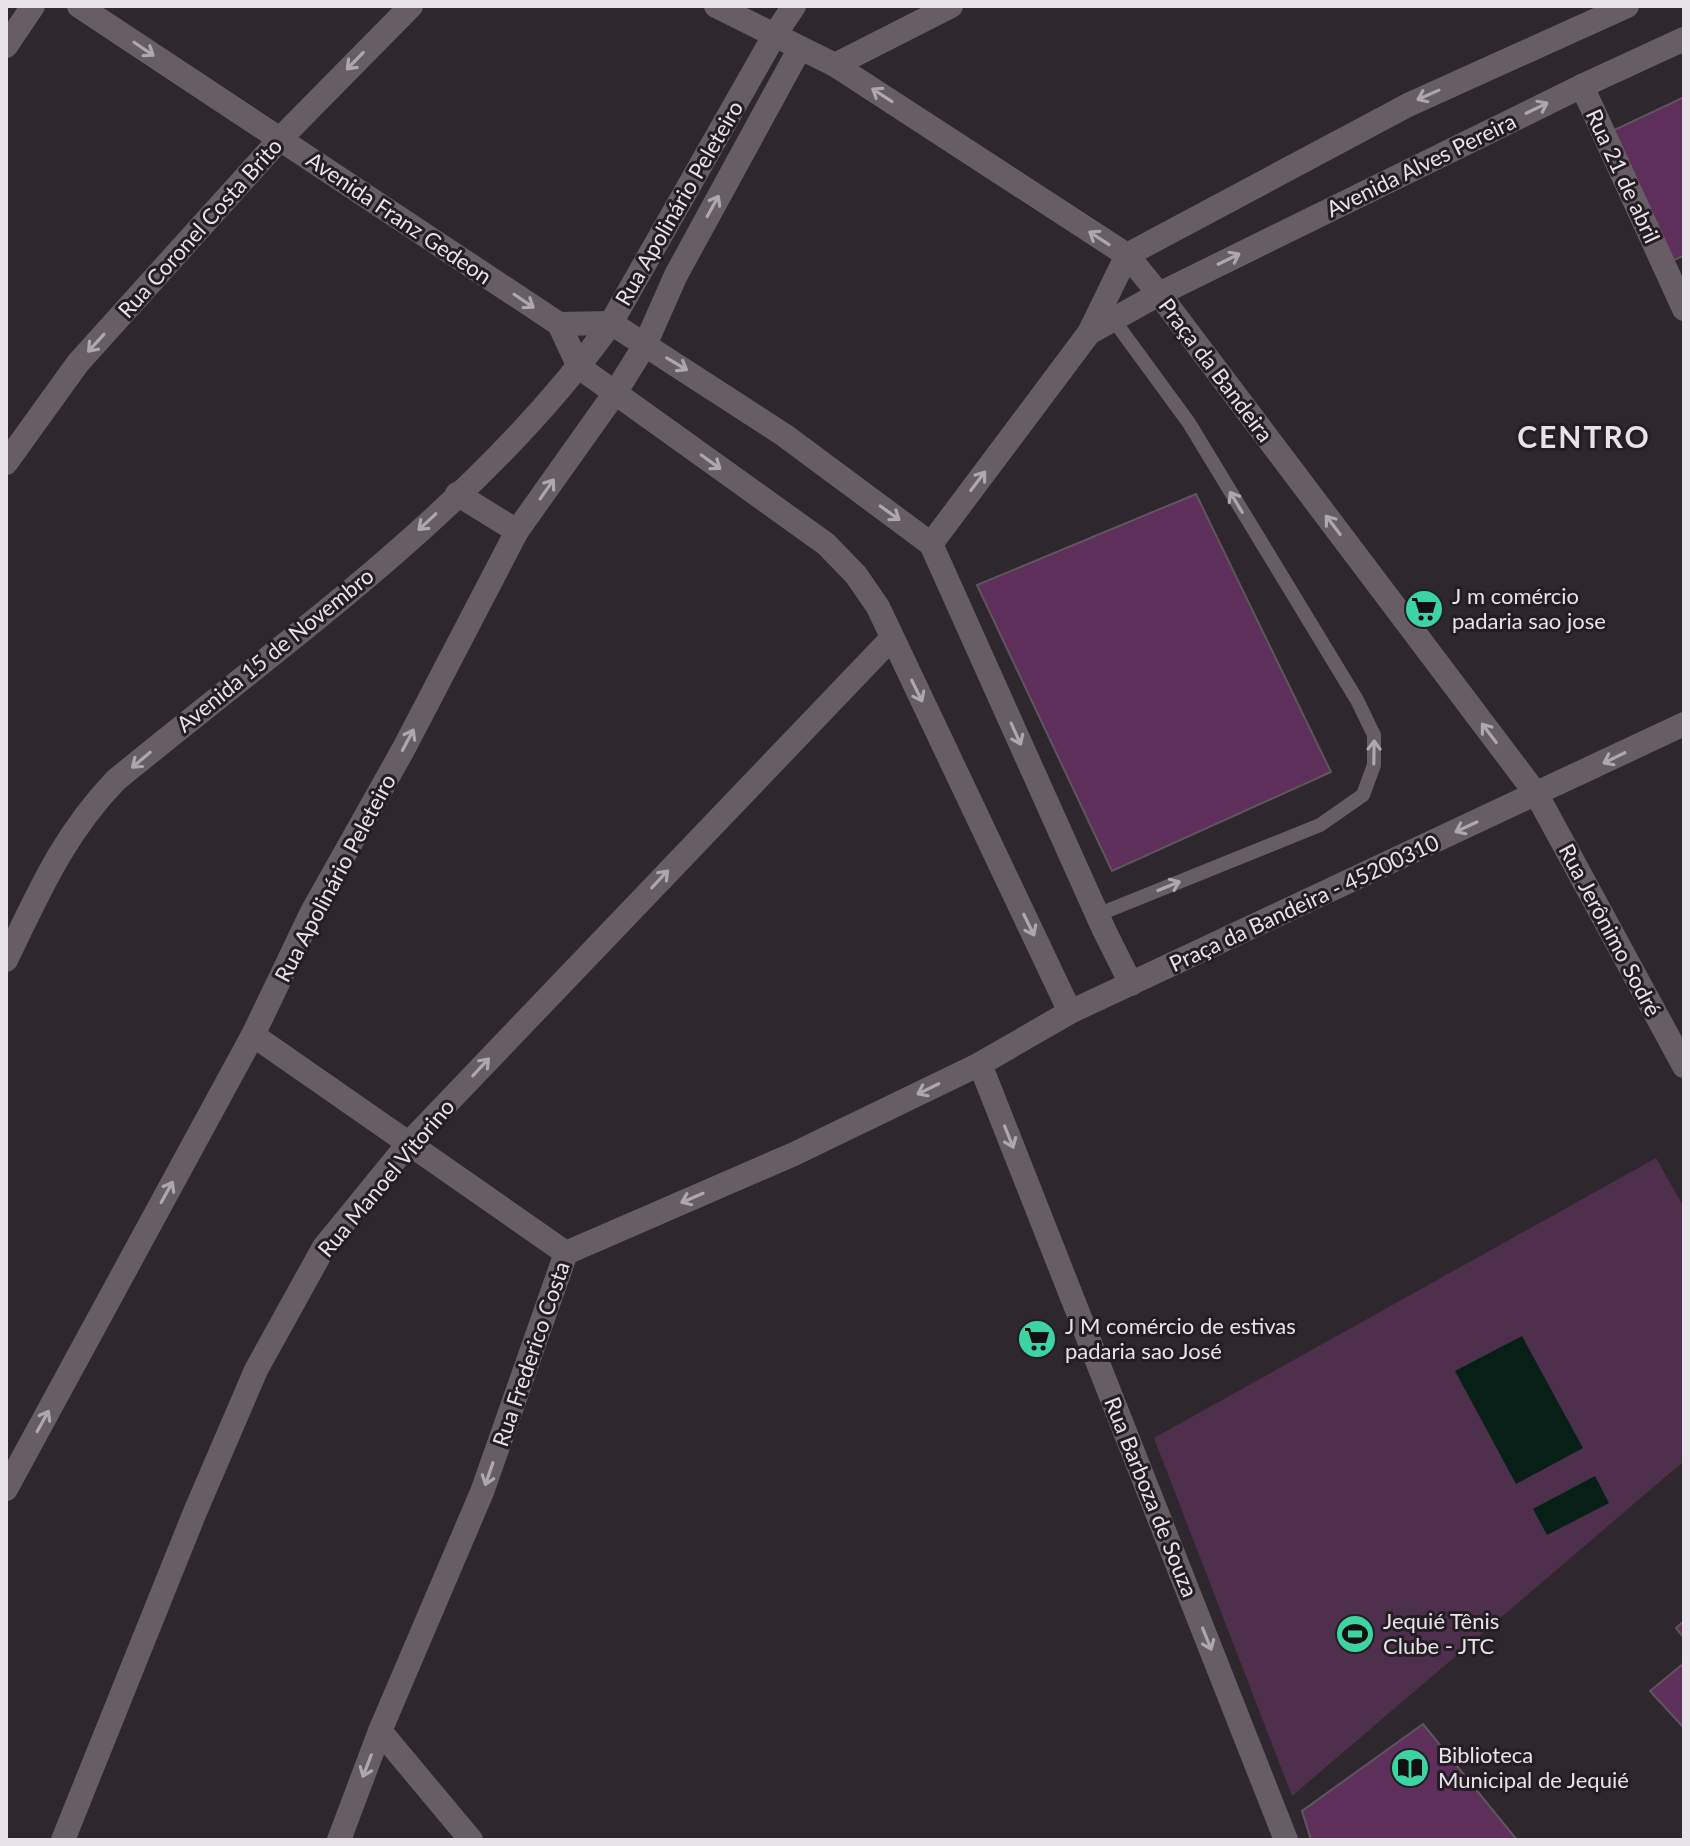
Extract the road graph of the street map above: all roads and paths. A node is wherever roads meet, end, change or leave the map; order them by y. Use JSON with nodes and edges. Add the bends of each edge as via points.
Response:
{"nodes":[{"id":1,"x":33,"y":6,"type":"edge"},
{"id":2,"x":79,"y":6,"type":"edge"},
{"id":3,"x":411,"y":6,"type":"edge"},
{"id":4,"x":716,"y":6,"type":"edge"},
{"id":5,"x":794,"y":6,"type":"edge"},
{"id":6,"x":951,"y":6,"type":"edge"},
{"id":7,"x":1627,"y":6,"type":"edge"},
{"id":8,"x":774,"y":36,"type":"junction"},
{"id":9,"x":1684,"y":39,"type":"edge"},
{"id":10,"x":6,"y":46,"type":"edge"},
{"id":11,"x":800,"y":48,"type":"junction"},
{"id":12,"x":835,"y":65,"type":"junction"},
{"id":13,"x":1582,"y":86,"type":"junction"},
{"id":14,"x":280,"y":139,"type":"junction"},
{"id":15,"x":1127,"y":255,"type":"junction"},
{"id":16,"x":1159,"y":294,"type":"junction"},
{"id":17,"x":1684,"y":309,"type":"edge"},
{"id":18,"x":1108,"y":312,"type":"junction"},
{"id":19,"x":611,"y":323,"type":"junction"},
{"id":20,"x":559,"y":324,"type":"junction"},
{"id":21,"x":645,"y":345,"type":"junction"},
{"id":22,"x":579,"y":367,"type":"junction"},
{"id":23,"x":615,"y":393,"type":"junction"},
{"id":24,"x":6,"y":463,"type":"edge"},
{"id":25,"x":457,"y":494,"type":"junction"},
{"id":26,"x":517,"y":531,"type":"junction"},
{"id":27,"x":931,"y":544,"type":"junction"},
{"id":28,"x":892,"y":638,"type":"junction"},
{"id":29,"x":1684,"y":724,"type":"edge"},
{"id":30,"x":1537,"y":795,"type":"junction"},
{"id":31,"x":1097,"y":915,"type":"junction"},
{"id":32,"x":6,"y":960,"type":"edge"},
{"id":33,"x":1131,"y":984,"type":"junction"},
{"id":34,"x":1070,"y":1012,"type":"junction"},
{"id":35,"x":253,"y":1035,"type":"junction"},
{"id":36,"x":980,"y":1064,"type":"junction"},
{"id":37,"x":1684,"y":1066,"type":"edge"},
{"id":38,"x":408,"y":1144,"type":"junction"},
{"id":39,"x":566,"y":1253,"type":"junction"},
{"id":40,"x":6,"y":1489,"type":"edge"},
{"id":41,"x":380,"y":1731,"type":"junction"},
{"id":42,"x":63,"y":1840,"type":"edge"},
{"id":43,"x":339,"y":1840,"type":"edge"},
{"id":44,"x":471,"y":1840,"type":"edge"},
{"id":45,"x":1286,"y":1840,"type":"edge"}],
"edges":[{"from":1,"to":10,"type":"street"},
{"from":2,"to":14,"type":"street","name":"Avenida Franz Gedeon","one_way":true},
{"from":3,"to":14,"type":"street","name":"Rua Coronel Costa Brito","one_way":true},
{"from":4,"to":8,"type":"street","name":"Praça da Bandeira"},
{"from":5,"to":8,"type":"street","name":"Rua Apolinário Peleteiro"},
{"from":6,"to":12,"type":"street"},
{"from":7,"to":15,"type":"street","one_way":true,"via":[[1408,105]]},
{"from":8,"to":11,"type":"street","name":"Praça da Bandeira"},
{"from":8,"to":19,"type":"street","name":"Rua Apolinário Peleteiro"},
{"from":9,"to":13,"type":"street","name":"Avenida Alves Pereira"},
{"from":11,"to":12,"type":"street","name":"Praça da Bandeira"},
{"from":21,"to":11,"type":"street","name":"Rua Apolinário Peleteiro","one_way":true,"via":[[676,275]]},
{"from":15,"to":12,"type":"street","name":"Praça da Bandeira","one_way":true},
{"from":16,"to":13,"type":"street","name":"Avenida Alves Pereira","one_way":true},
{"from":13,"to":17,"type":"street","name":"Rua 21 de abril"},
{"from":14,"to":20,"type":"street","name":"Avenida Franz Gedeon","one_way":true},
{"from":14,"to":24,"type":"street","name":"Rua Coronel Costa Brito","one_way":true,"via":[[78,363]]},
{"from":15,"to":16,"type":"street","name":"Praça da Bandeira"},
{"from":15,"to":18,"type":"street"},
{"from":16,"to":18,"type":"street","name":"Avenida Alves Pereira"},
{"from":30,"to":16,"type":"street","name":"Praça da Bandeira","one_way":true},
{"from":27,"to":18,"type":"street","name":"Avenida Alves Pereira","one_way":true},
{"from":31,"to":18,"type":"lane","one_way":true,"via":[[1320,825],[1363,795],[1374,765],[1374,735],[1357,700],[1189,423]]},
{"from":19,"to":20,"type":"street"},
{"from":19,"to":21,"type":"street"},
{"from":19,"to":22,"type":"street","name":"Rua Apolinário Peleteiro"},
{"from":20,"to":22,"type":"street"},
{"from":21,"to":23,"type":"street","name":"Rua Apolinário Peleteiro"},
{"from":21,"to":27,"type":"street","one_way":true,"via":[[784,435]]},
{"from":22,"to":23,"type":"street"},
{"from":22,"to":25,"type":"street","name":"Avenida 15 de Novembro"},
{"from":26,"to":23,"type":"street","name":"Rua Apolinário Peleteiro","one_way":true},
{"from":23,"to":28,"type":"street","one_way":true,"via":[[826,544],[856,575]]},
{"from":25,"to":26,"type":"street"},
{"from":25,"to":32,"type":"street","name":"Avenida 15 de Novembro","one_way":true,"via":[[393,554],[116,780],[59,853]]},
{"from":35,"to":26,"type":"street","name":"Rua Apolinário Peleteiro","one_way":true,"via":[[312,912]]},
{"from":27,"to":31,"type":"street","one_way":true},
{"from":28,"to":34,"type":"street","one_way":true},
{"from":38,"to":28,"type":"street","name":"Rua Manoel Vitorino","one_way":true},
{"from":29,"to":30,"type":"street","name":"Praça da Bandeira - 45200310","one_way":true},
{"from":30,"to":33,"type":"street","name":"Praça da Bandeira - 45200310","one_way":true},
{"from":30,"to":37,"type":"street","name":"Rua Jerônimo Sodré"},
{"from":31,"to":33,"type":"street"},
{"from":33,"to":34,"type":"street","name":"Praça da Bandeira - 45200310"},
{"from":34,"to":36,"type":"street","name":"Rua Frederico Costa"},
{"from":35,"to":38,"type":"street"},
{"from":40,"to":35,"type":"street","name":"Rua Apolinário Peleteiro","one_way":true},
{"from":36,"to":39,"type":"street","name":"Rua Frederico Costa","one_way":true,"via":[[794,1154]]},
{"from":36,"to":45,"type":"street","name":"Rua Barboza de Souza","one_way":true},
{"from":38,"to":39,"type":"street"},
{"from":38,"to":42,"type":"street","name":"Rua Manoel Vitorino","via":[[324,1247],[256,1370]]},
{"from":39,"to":41,"type":"street","name":"Rua Frederico Costa","one_way":true,"via":[[482,1492]]},
{"from":41,"to":43,"type":"street","name":"Rua Frederico Costa","one_way":true},
{"from":41,"to":44,"type":"street"}]}
